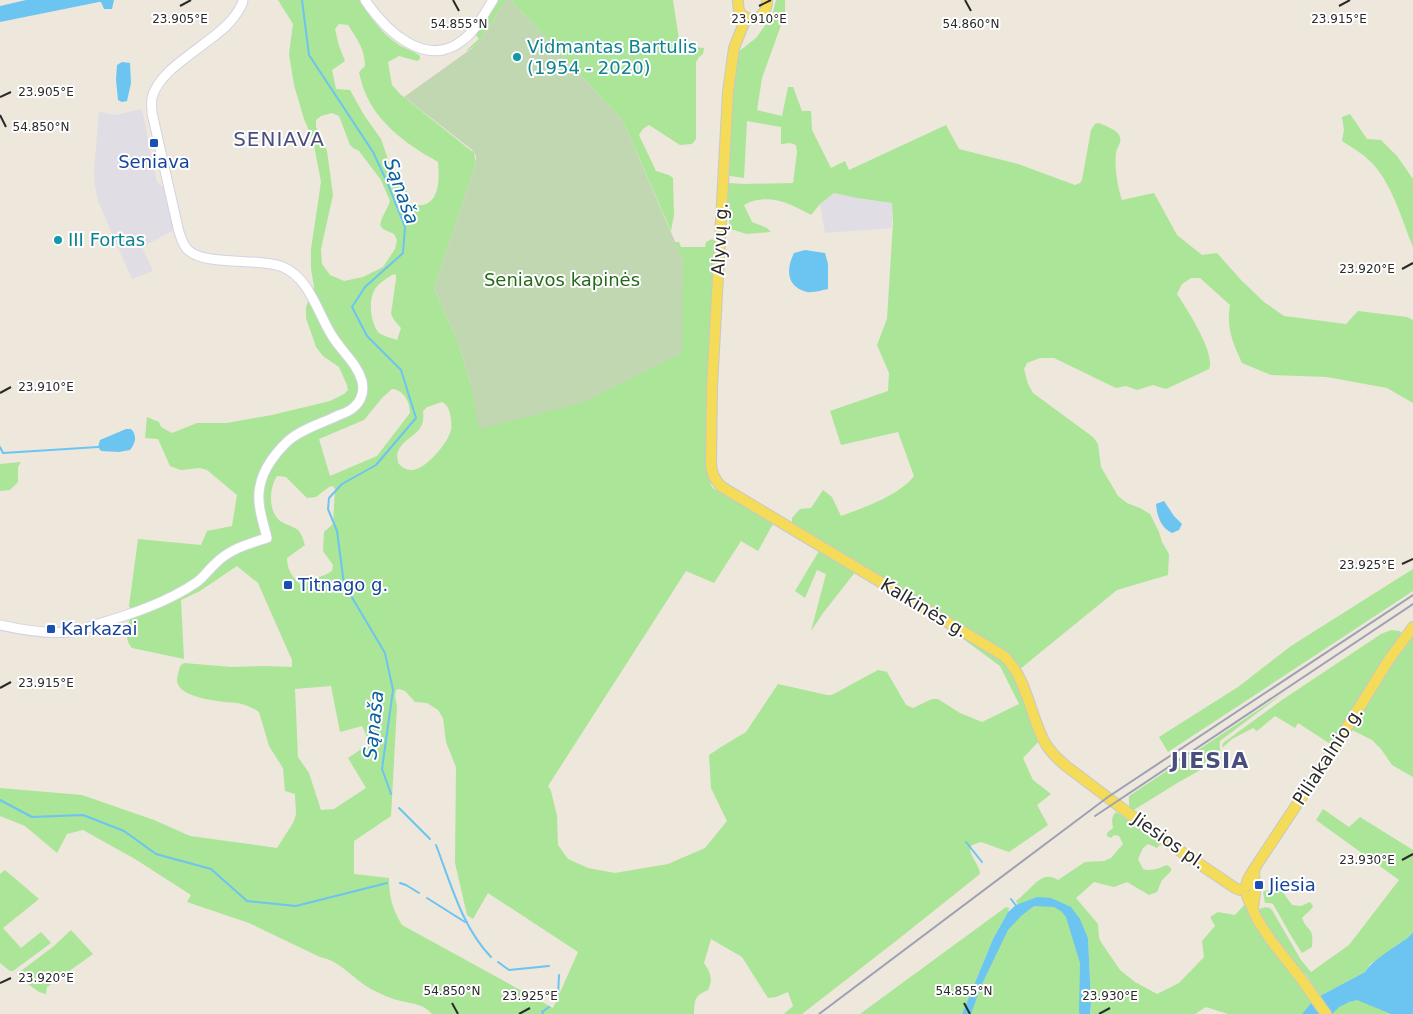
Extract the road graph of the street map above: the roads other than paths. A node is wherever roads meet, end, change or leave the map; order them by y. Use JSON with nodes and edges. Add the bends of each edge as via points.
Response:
{"nodes":[{"id":1,"x":243,"y":0,"type":"edge"},
{"id":2,"x":365,"y":0,"type":"edge"},
{"id":3,"x":493,"y":0,"type":"edge"},
{"id":4,"x":738,"y":0,"type":"edge"},
{"id":5,"x":767,"y":0,"type":"edge"},
{"id":6,"x":746,"y":18,"type":"junction"},
{"id":7,"x":710,"y":462,"type":"joint"},
{"id":8,"x":0,"y":625,"type":"edge"},
{"id":9,"x":1413,"y":627,"type":"edge"},
{"id":10,"x":1100,"y":791,"type":"joint"},
{"id":11,"x":1254,"y":868,"type":"junction"},
{"id":12,"x":1244,"y":891,"type":"junction"},
{"id":13,"x":1253,"y":910,"type":"junction"},
{"id":14,"x":1326,"y":1014,"type":"edge"}],
"edges":[{"from":1,"to":8,"type":"main road","via":[[230,22],[168,72],[157,85],[152,98],[152,113],[182,241],[198,256],[273,264],[298,278],[331,335],[358,372],[362,383],[359,402],[354,408],[289,440],[275,455],[259,487],[259,504],[267,538],[231,551],[199,581],[164,600],[70,632],[50,633]]},
{"from":2,"to":3,"type":"main road","via":[[396,34],[413,46],[439,51],[463,40]]},
{"from":4,"to":6,"type":"main road","via":[[739,10]]},
{"from":5,"to":6,"type":"main road","via":[[762,15],[753,20]]},
{"from":6,"to":7,"type":"main road","name":"Alyvų g.","via":[[734,48],[728,92]]},
{"from":7,"to":10,"type":"main road","name":"Kalkinės g.","via":[[713,476],[722,487],[1004,656],[1016,671],[1048,747],[1066,766]]},
{"from":9,"to":11,"type":"main road","name":"Piliakalnio g."},
{"from":10,"to":12,"type":"main road","name":"Jiesios pl.","via":[[1164,840]]},
{"from":11,"to":12,"type":"main road","name":"Piliakalnio g."},
{"from":11,"to":13,"type":"main road"},
{"from":12,"to":13,"type":"main road"},
{"from":13,"to":14,"type":"main road","via":[[1270,939]]}]}
